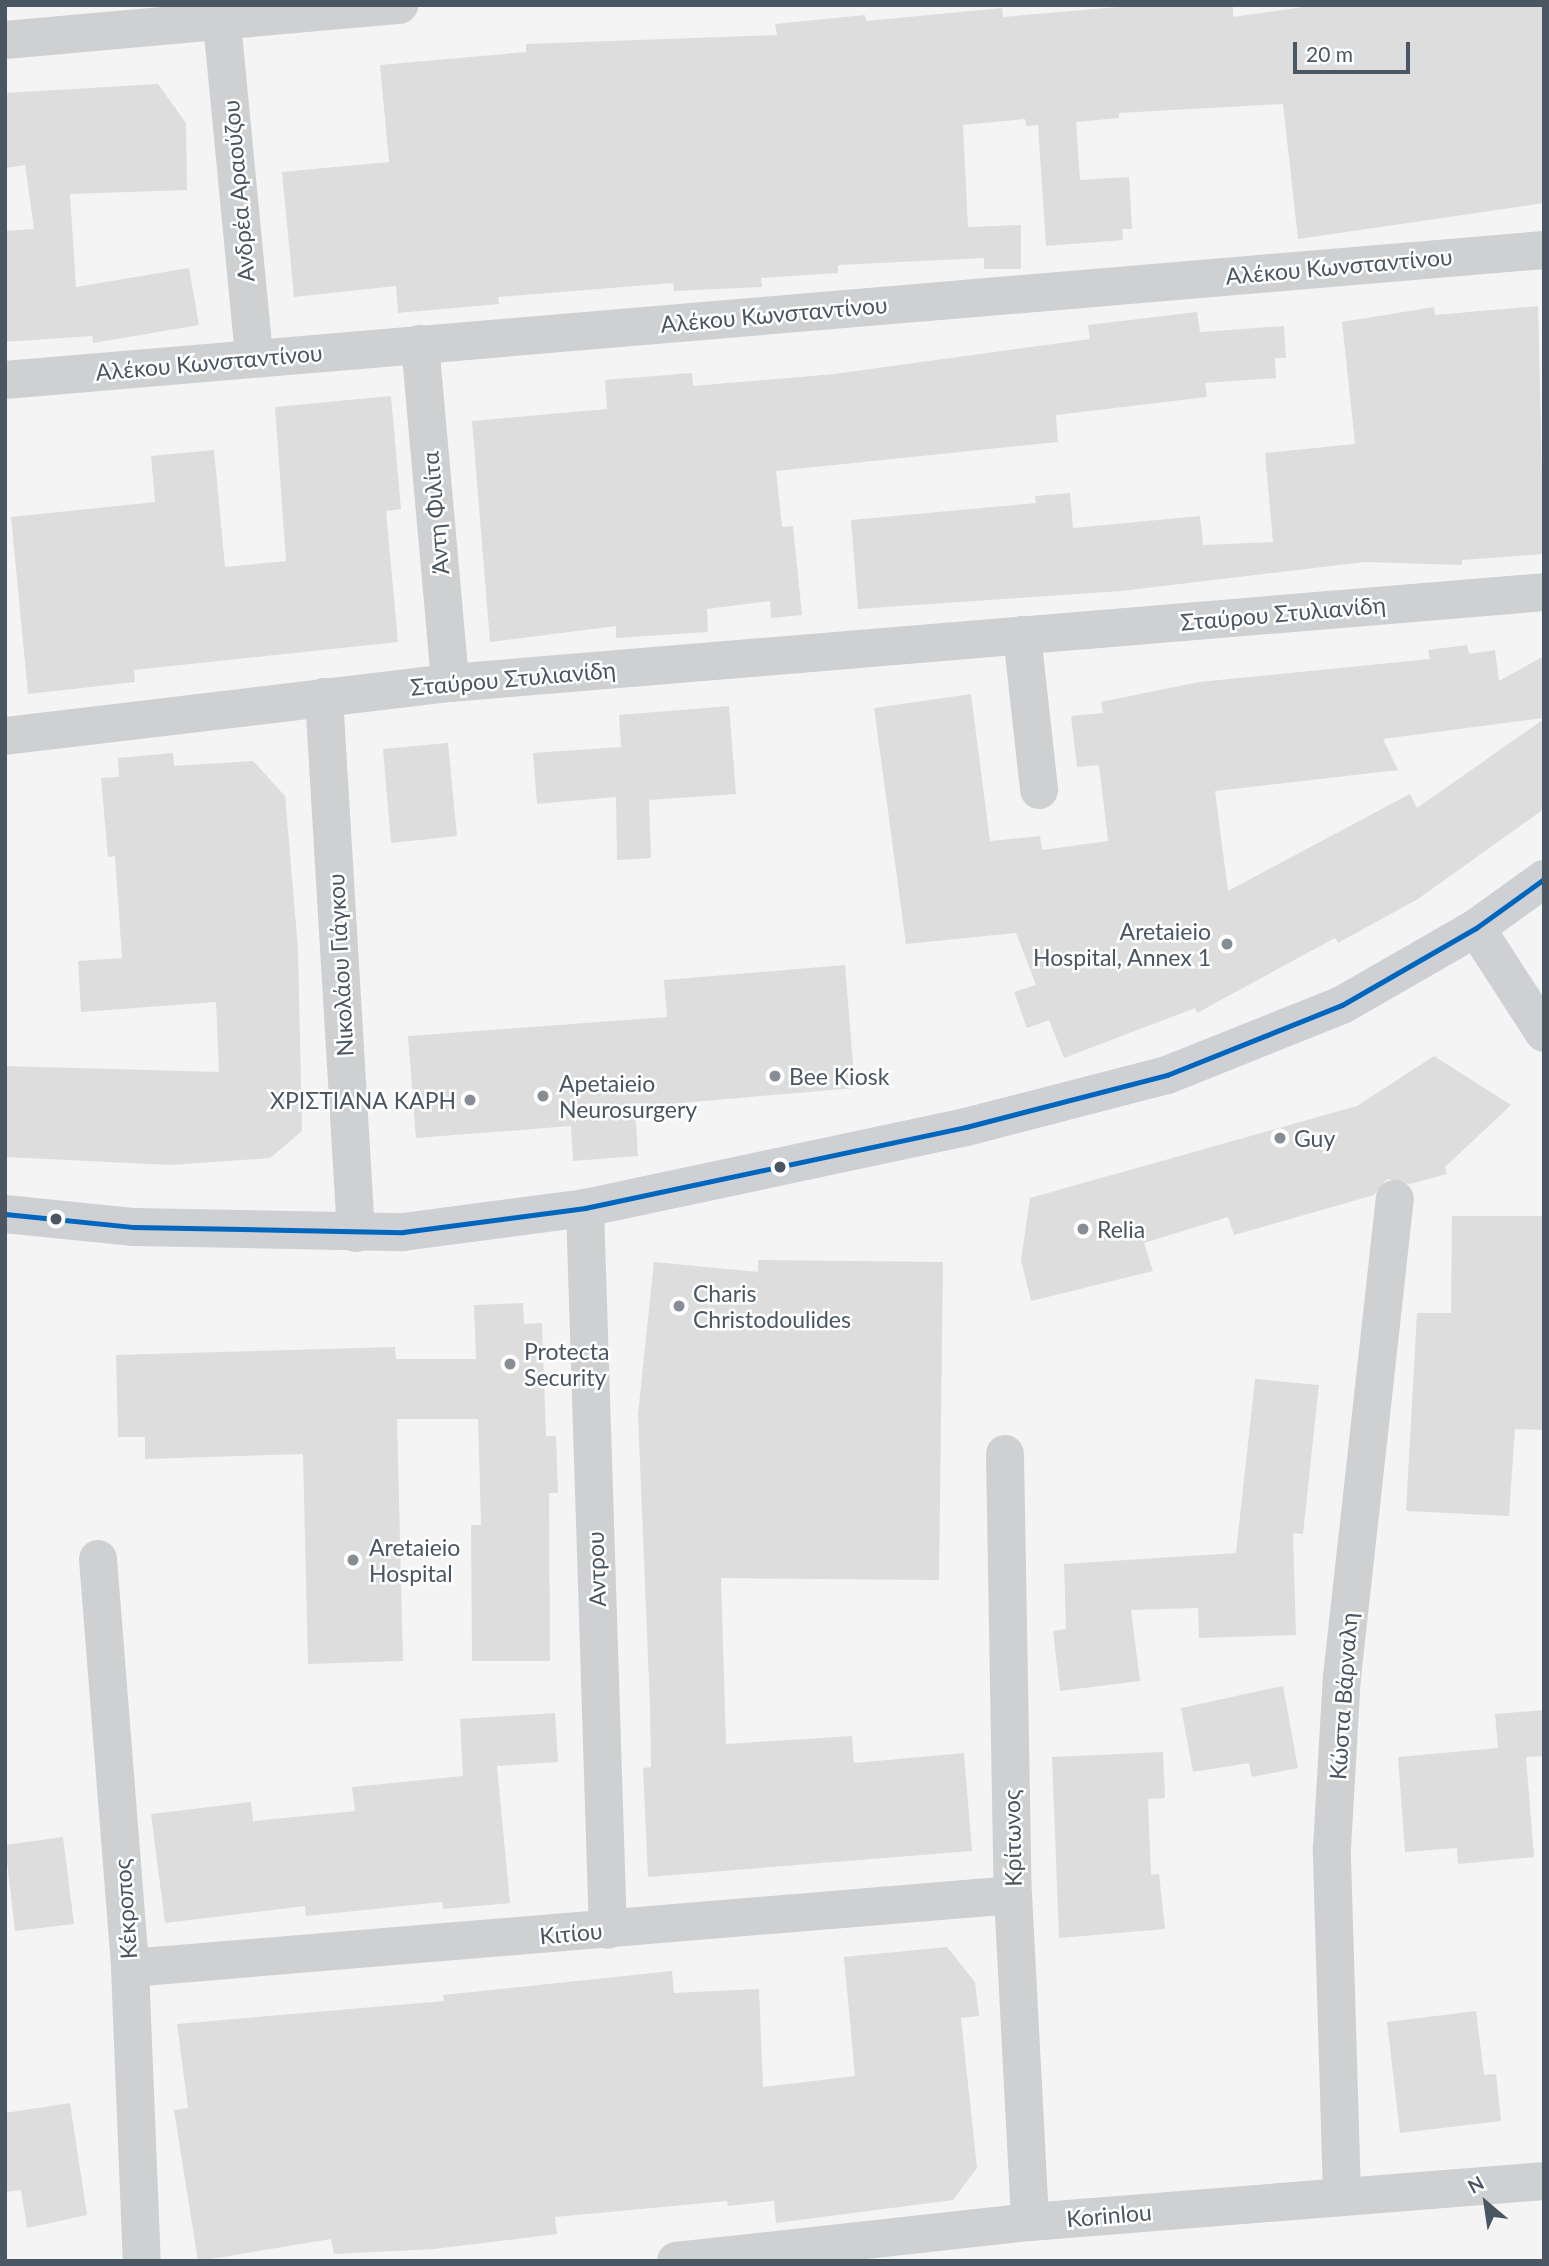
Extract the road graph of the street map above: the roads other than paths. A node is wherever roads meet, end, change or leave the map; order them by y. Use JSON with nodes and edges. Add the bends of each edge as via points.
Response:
{"nodes":[{"id":1,"x":399,"y":5,"type":"edge"},
{"id":2,"x":47,"y":20,"type":"edge"},
{"id":3,"x":222,"y":23,"type":"junction"},
{"id":4,"x":5,"y":40,"type":"edge"},
{"id":5,"x":1544,"y":250,"type":"edge"},
{"id":6,"x":420,"y":344,"type":"junction"},
{"id":7,"x":254,"y":358,"type":"junction"},
{"id":8,"x":5,"y":380,"type":"edge"},
{"id":9,"x":1544,"y":592,"type":"edge"},
{"id":10,"x":1022,"y":635,"type":"junction"},
{"id":11,"x":450,"y":682,"type":"junction"},
{"id":12,"x":324,"y":697,"type":"junction"},
{"id":13,"x":5,"y":736,"type":"edge"},
{"id":14,"x":1039,"y":790,"type":"dead end"},
{"id":15,"x":1544,"y":879,"type":"edge"},
{"id":16,"x":1476,"y":928,"type":"junction"},
{"id":17,"x":1544,"y":1033,"type":"edge"},
{"id":18,"x":1395,"y":1199,"type":"dead end"},
{"id":19,"x":585,"y":1208,"type":"junction"},
{"id":20,"x":5,"y":1213,"type":"edge"},
{"id":21,"x":356,"y":1233,"type":"junction"},
{"id":22,"x":1005,"y":1454,"type":"dead end"},
{"id":23,"x":98,"y":1559,"type":"dead end"},
{"id":24,"x":1013,"y":1895,"type":"junction"},
{"id":25,"x":608,"y":1930,"type":"junction"},
{"id":26,"x":130,"y":1968,"type":"junction"},
{"id":27,"x":1544,"y":2181,"type":"edge"},
{"id":28,"x":1342,"y":2195,"type":"junction"},
{"id":29,"x":1030,"y":2222,"type":"junction"},
{"id":30,"x":142,"y":2261,"type":"edge"},
{"id":31,"x":676,"y":2261,"type":"edge"}],
"edges":[{"from":1,"to":3,"type":"street"},
{"from":2,"to":3,"type":"street"},
{"from":2,"to":4,"type":"street"},
{"from":3,"to":7,"type":"street","name":"Ανδρέα Αραούζου"},
{"from":5,"to":6,"type":"street","name":"Αλέκου Κωνσταντίνου"},
{"from":6,"to":7,"type":"street","name":"Αλέκου Κωνσταντίνου"},
{"from":6,"to":11,"type":"street","name":"Άντη Φιλίτα"},
{"from":7,"to":8,"type":"street","name":"Αλέκου Κωνσταντίνου"},
{"from":9,"to":10,"type":"street","name":"Σταύρου Στυλιανίδη"},
{"from":10,"to":11,"type":"street","name":"Σταύρου Στυλιανίδη"},
{"from":10,"to":14,"type":"street"},
{"from":11,"to":12,"type":"street","name":"Σταύρου Στυλιανίδη"},
{"from":12,"to":13,"type":"street","name":"Σταύρου Στυλιανίδη"},
{"from":12,"to":21,"type":"street","name":"Νικολάου Γιάγκου"},
{"from":15,"to":16,"type":"main road"},
{"from":16,"to":17,"type":"main road"},
{"from":16,"to":19,"type":"main road","via":[[1342,1005],[1167,1075],[966,1127]]},
{"from":18,"to":28,"type":"street","name":"Κώστα Βάρναλη","via":[[1342,1677],[1332,1848]]},
{"from":19,"to":21,"type":"main road"},
{"from":19,"to":25,"type":"street","name":"Αντρου"},
{"from":20,"to":21,"type":"main road","via":[[134,1227]]},
{"from":22,"to":24,"type":"street","name":"Κρίτωνος"},
{"from":23,"to":26,"type":"street","name":"Κέκροπος"},
{"from":24,"to":25,"type":"street","name":"Κιτίου"},
{"from":24,"to":29,"type":"street","name":"Κρίτωνος"},
{"from":25,"to":26,"type":"street","name":"Κιτίου"},
{"from":26,"to":30,"type":"street","name":"Κέκροπος"},
{"from":27,"to":28,"type":"street","name":"Korinlou"},
{"from":28,"to":29,"type":"street","name":"Korinlou"},
{"from":29,"to":31,"type":"street","name":"Korinlou"}]}
